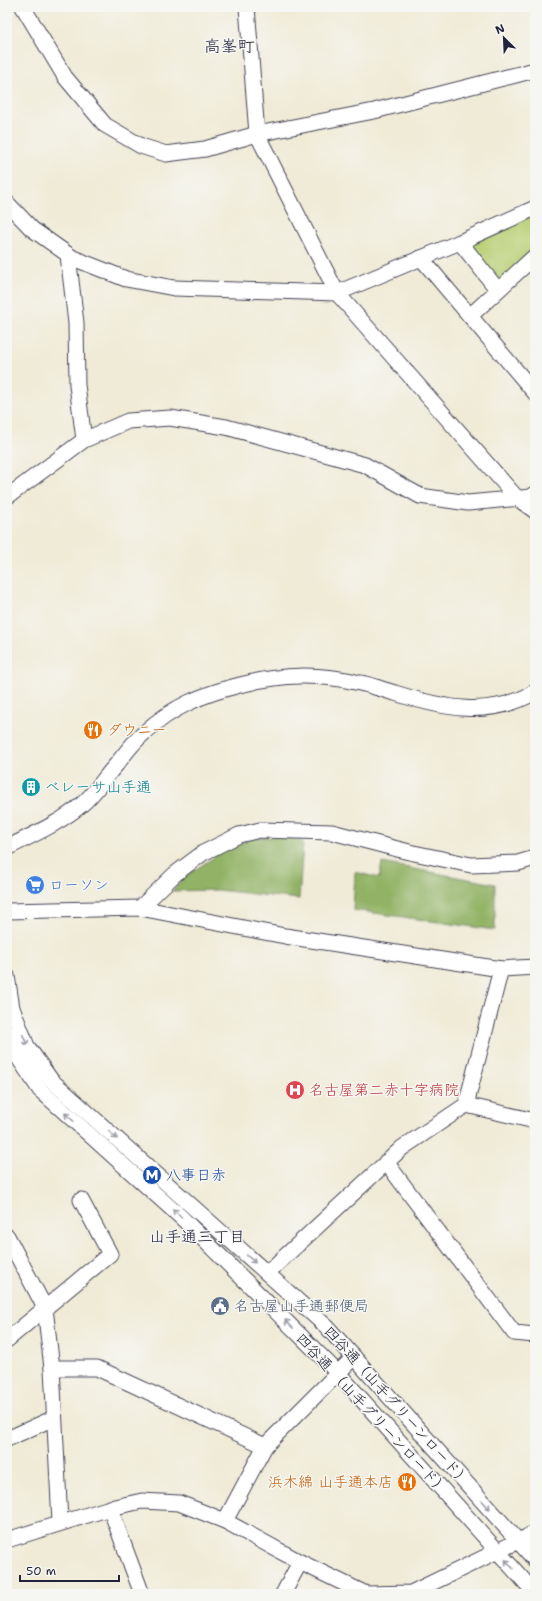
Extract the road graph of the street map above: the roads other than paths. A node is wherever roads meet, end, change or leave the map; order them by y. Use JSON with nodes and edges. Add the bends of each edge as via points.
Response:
{"nodes":[{"id":1,"x":23,"y":7,"type":"edge"},
{"id":2,"x":247,"y":7,"type":"edge"},
{"id":3,"x":535,"y":70,"type":"edge"},
{"id":4,"x":257,"y":134,"type":"junction"},
{"id":5,"x":7,"y":203,"type":"edge"},
{"id":6,"x":535,"y":208,"type":"edge"},
{"id":7,"x":460,"y":242,"type":"junction"},
{"id":8,"x":68,"y":255,"type":"junction"},
{"id":9,"x":535,"y":256,"type":"edge"},
{"id":10,"x":421,"y":258,"type":"junction"},
{"id":11,"x":497,"y":289,"type":"junction"},
{"id":12,"x":337,"y":293,"type":"junction"},
{"id":13,"x":470,"y":316,"type":"junction"},
{"id":14,"x":535,"y":393,"type":"edge"},
{"id":15,"x":84,"y":440,"type":"junction"},
{"id":16,"x":535,"y":494,"type":"edge"},
{"id":17,"x":7,"y":497,"type":"edge"},
{"id":18,"x":517,"y":498,"type":"junction"},
{"id":19,"x":535,"y":511,"type":"edge"},
{"id":20,"x":535,"y":692,"type":"edge"},
{"id":21,"x":7,"y":848,"type":"edge"},
{"id":22,"x":535,"y":858,"type":"edge"},
{"id":23,"x":140,"y":908,"type":"junction"},
{"id":24,"x":7,"y":911,"type":"edge"},
{"id":25,"x":535,"y":967,"type":"edge"},
{"id":26,"x":501,"y":969,"type":"junction"},
{"id":27,"x":7,"y":976,"type":"edge"},
{"id":28,"x":7,"y":1033,"type":"edge"},
{"id":29,"x":466,"y":1105,"type":"junction"},
{"id":30,"x":535,"y":1121,"type":"edge"},
{"id":31,"x":386,"y":1162,"type":"junction"},
{"id":32,"x":82,"y":1200,"type":"dead end"},
{"id":33,"x":7,"y":1236,"type":"edge"},
{"id":34,"x":267,"y":1273,"type":"junction"},
{"id":35,"x":45,"y":1308,"type":"junction"},
{"id":36,"x":535,"y":1335,"type":"edge"},
{"id":37,"x":7,"y":1340,"type":"edge"},
{"id":38,"x":354,"y":1357,"type":"junction"},
{"id":39,"x":52,"y":1368,"type":"junction"},
{"id":40,"x":338,"y":1373,"type":"junction"},
{"id":41,"x":54,"y":1418,"type":"junction"},
{"id":42,"x":7,"y":1439,"type":"edge"},
{"id":43,"x":265,"y":1446,"type":"junction"},
{"id":44,"x":110,"y":1508,"type":"junction"},
{"id":45,"x":225,"y":1521,"type":"junction"},
{"id":46,"x":60,"y":1522,"type":"junction"},
{"id":47,"x":535,"y":1533,"type":"edge"},
{"id":48,"x":7,"y":1540,"type":"edge"},
{"id":49,"x":518,"y":1540,"type":"junction"},
{"id":50,"x":497,"y":1550,"type":"junction"},
{"id":51,"x":535,"y":1560,"type":"edge"},
{"id":52,"x":300,"y":1562,"type":"junction"},
{"id":53,"x":535,"y":1593,"type":"edge"},
{"id":54,"x":142,"y":1594,"type":"edge"},
{"id":55,"x":283,"y":1594,"type":"edge"}],
"edges":[{"from":1,"to":4,"type":"street","via":[[65,77],[95,113],[106,125],[141,146],[166,154],[205,149]]},
{"from":2,"to":4,"type":"street"},
{"from":3,"to":4,"type":"street","via":[[374,111]]},
{"from":4,"to":12,"type":"street"},
{"from":5,"to":8,"type":"street","via":[[32,229]]},
{"from":6,"to":7,"type":"street"},
{"from":7,"to":10,"type":"street"},
{"from":7,"to":11,"type":"street"},
{"from":8,"to":12,"type":"street","via":[[126,279],[174,288]]},
{"from":8,"to":15,"type":"street","via":[[76,323],[77,385]]},
{"from":9,"to":11,"type":"street"},
{"from":10,"to":12,"type":"street"},
{"from":10,"to":13,"type":"street"},
{"from":11,"to":13,"type":"street"},
{"from":12,"to":18,"type":"street"},
{"from":13,"to":14,"type":"street"},
{"from":15,"to":17,"type":"street"},
{"from":15,"to":18,"type":"street","via":[[128,421],[170,418],[226,427],[365,465],[420,496],[468,503]]},
{"from":16,"to":18,"type":"street","via":[[531,497]]},
{"from":18,"to":19,"type":"street"},
{"from":20,"to":21,"type":"street","via":[[509,704],[488,708],[460,708],[429,703],[361,683],[305,675],[241,685],[204,695],[172,710],[143,733],[81,805],[54,824]]},
{"from":22,"to":23,"type":"street","via":[[518,864],[471,865],[332,832],[260,830],[238,835],[203,853],[175,874]]},
{"from":23,"to":24,"type":"street"},
{"from":23,"to":26,"type":"street","via":[[285,936]]},
{"from":25,"to":26,"type":"street"},
{"from":26,"to":29,"type":"street"},
{"from":27,"to":34,"type":"street","name":"四谷通（山手グリーンロード）","one_way":true,"via":[[12,1008],[28,1046],[50,1080]]},
{"from":40,"to":28,"type":"street","name":"四谷通 （山手グリーンロード）","one_way":true,"via":[[183,1219],[40,1090],[16,1054]]},
{"from":29,"to":30,"type":"street"},
{"from":29,"to":31,"type":"street","via":[[402,1148]]},
{"from":31,"to":34,"type":"street"},
{"from":31,"to":36,"type":"street","via":[[514,1333]]},
{"from":32,"to":35,"type":"street","via":[[110,1254]]},
{"from":33,"to":35,"type":"street"},
{"from":34,"to":38,"type":"street","name":"四谷通（山手グリーンロード）","via":[[327,1327]]},
{"from":35,"to":37,"type":"street"},
{"from":35,"to":39,"type":"street"},
{"from":38,"to":40,"type":"street"},
{"from":38,"to":49,"type":"street","name":"四谷通（山手グリーンロード）","one_way":true},
{"from":39,"to":41,"type":"street"},
{"from":39,"to":43,"type":"street","via":[[97,1368]]},
{"from":40,"to":43,"type":"street"},
{"from":40,"to":50,"type":"street","name":"四谷通 （山手グリーンロード）"},
{"from":41,"to":42,"type":"street"},
{"from":41,"to":46,"type":"street"},
{"from":43,"to":45,"type":"street"},
{"from":44,"to":45,"type":"street","via":[[142,1501],[179,1503]]},
{"from":44,"to":46,"type":"street"},
{"from":44,"to":54,"type":"street"},
{"from":45,"to":52,"type":"street"},
{"from":46,"to":48,"type":"street"},
{"from":47,"to":49,"type":"street"},
{"from":49,"to":50,"type":"street"},
{"from":49,"to":51,"type":"street","name":"四谷通（山手グリーンロード）"},
{"from":50,"to":52,"type":"street","via":[[411,1593],[366,1594]]},
{"from":53,"to":50,"type":"street","name":"四谷通 （山手グリーンロード）","one_way":true},
{"from":52,"to":55,"type":"street"}]}
